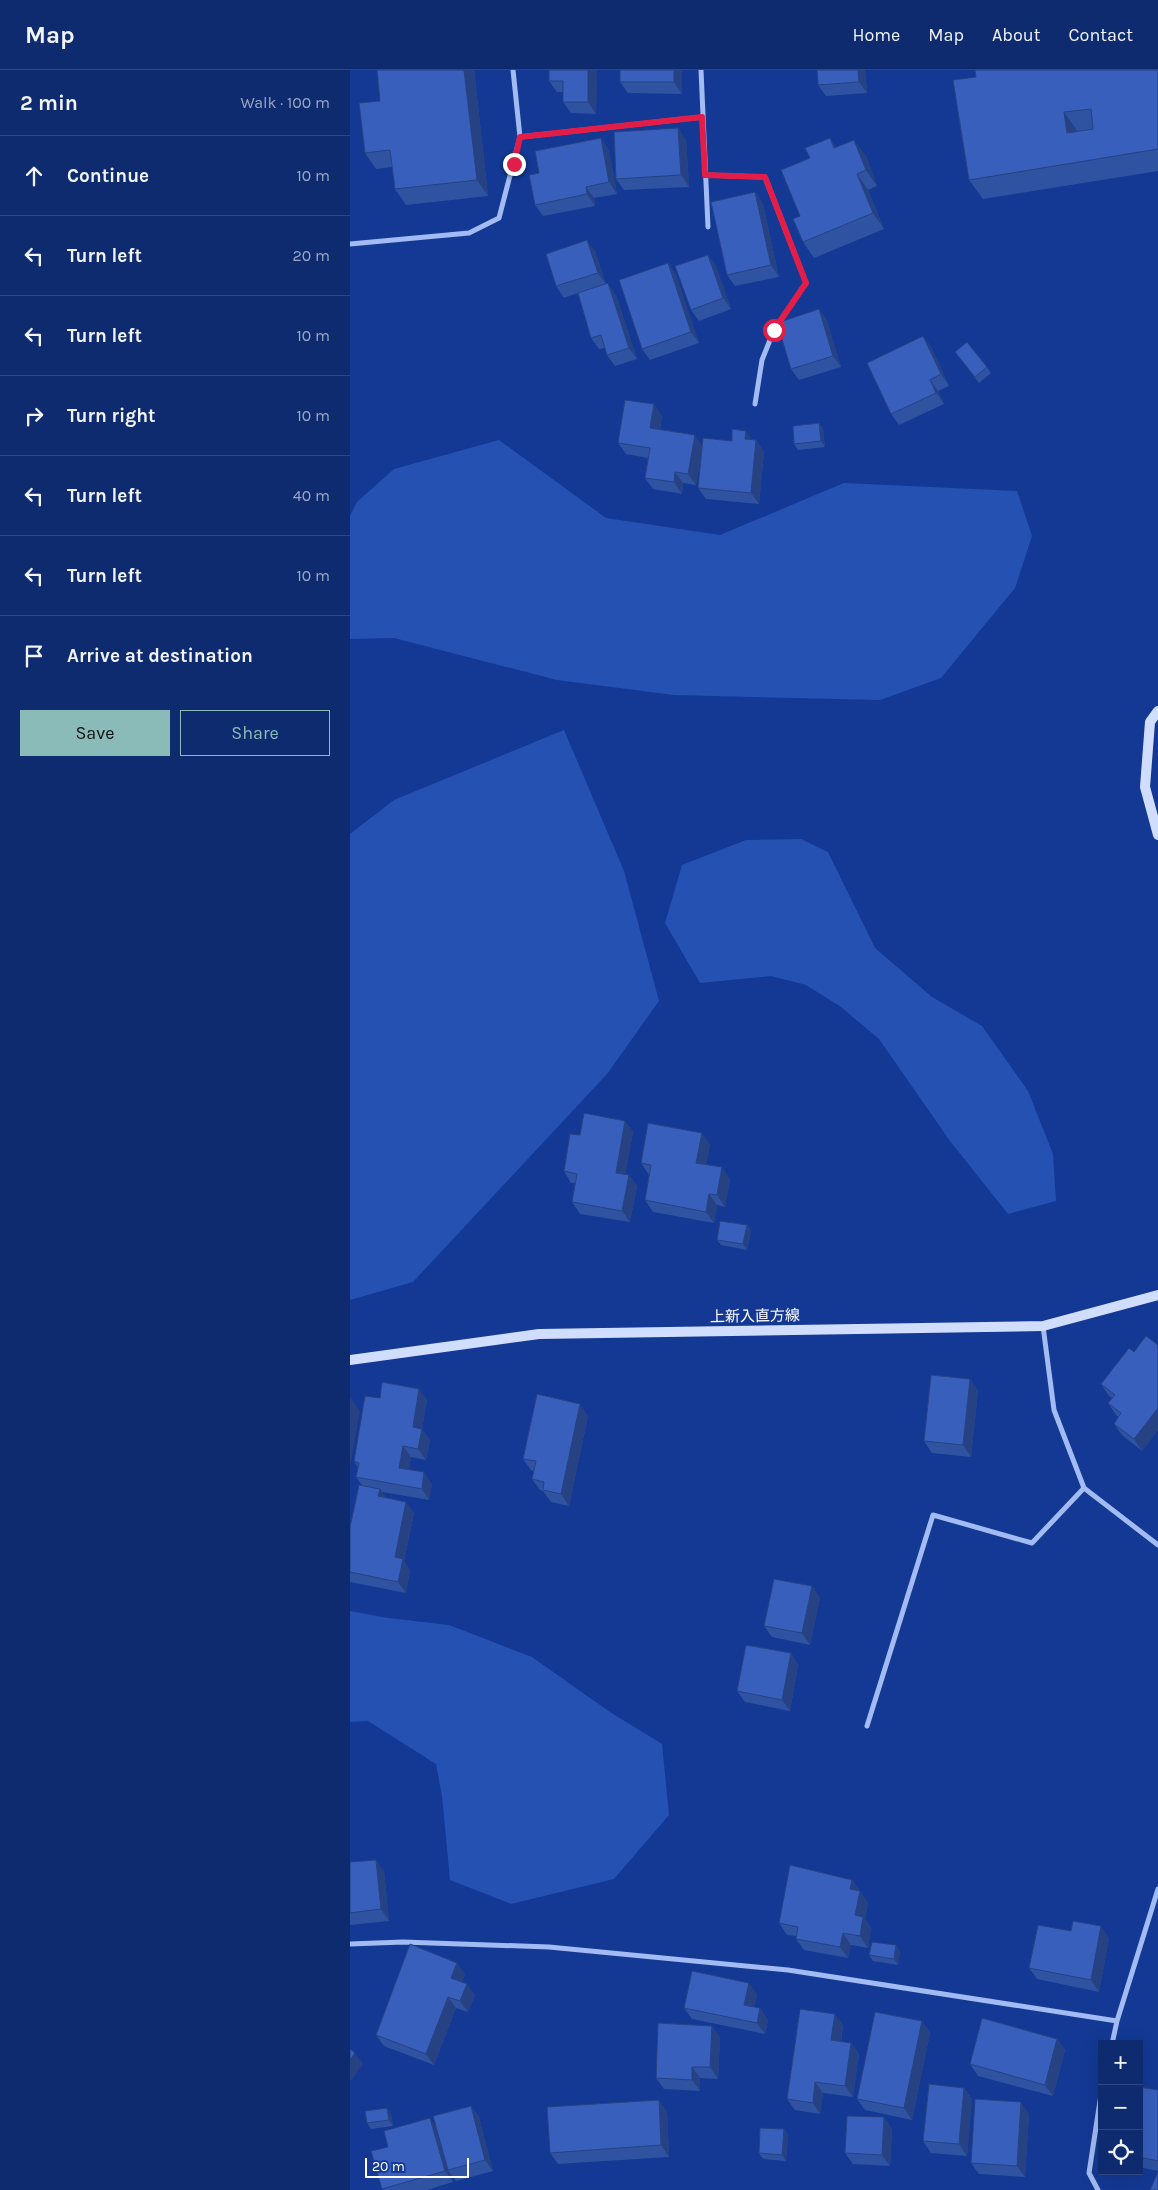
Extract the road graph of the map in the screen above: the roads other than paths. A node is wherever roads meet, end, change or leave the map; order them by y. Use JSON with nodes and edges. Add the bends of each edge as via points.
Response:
{"nodes":[{"id":1,"x":512,"y":70,"type":"edge"},
{"id":2,"x":701,"y":70,"type":"edge"},
{"id":3,"x":702,"y":117,"type":"junction"},
{"id":4,"x":520,"y":137,"type":"junction"},
{"id":5,"x":705,"y":175,"type":"junction"},
{"id":6,"x":708,"y":227,"type":"dead end"},
{"id":7,"x":350,"y":244,"type":"edge"},
{"id":8,"x":755,"y":404,"type":"dead end"},
{"id":9,"x":1158,"y":711,"type":"edge"},
{"id":10,"x":1158,"y":835,"type":"edge"},
{"id":11,"x":1158,"y":1295,"type":"edge"},
{"id":12,"x":1043,"y":1326,"type":"junction"},
{"id":13,"x":350,"y":1360,"type":"edge"},
{"id":14,"x":1084,"y":1488,"type":"junction"},
{"id":15,"x":1158,"y":1545,"type":"edge"},
{"id":16,"x":867,"y":1726,"type":"dead end"},
{"id":17,"x":1158,"y":1889,"type":"edge"},
{"id":18,"x":350,"y":1944,"type":"edge"},
{"id":19,"x":1117,"y":2021,"type":"junction"},
{"id":20,"x":1113,"y":2040,"type":"edge"},
{"id":21,"x":1098,"y":2114,"type":"edge"},
{"id":22,"x":1098,"y":2190,"type":"edge"}],
"edges":[{"from":1,"to":4,"type":"street"},
{"from":2,"to":3,"type":"street"},
{"from":3,"to":4,"type":"street"},
{"from":3,"to":5,"type":"street"},
{"from":4,"to":7,"type":"street","via":[[499,218],[469,233]]},
{"from":5,"to":6,"type":"street"},
{"from":5,"to":8,"type":"street","via":[[765,177],[806,283],[774,330],[762,360]]},
{"from":9,"to":10,"type":"main road","via":[[1150,722],[1145,787]]},
{"from":11,"to":12,"type":"main road","name":"上新入直方線"},
{"from":12,"to":13,"type":"main road","name":"上新入直方線","via":[[539,1334]]},
{"from":12,"to":14,"type":"street","via":[[1054,1410]]},
{"from":14,"to":15,"type":"street"},
{"from":14,"to":16,"type":"street","via":[[1032,1543],[933,1515]]},
{"from":17,"to":19,"type":"street"},
{"from":18,"to":19,"type":"street","via":[[403,1942],[549,1947],[788,1970]]},
{"from":19,"to":20,"type":"street"},
{"from":21,"to":22,"type":"street","via":[[1089,2173]]}]}
